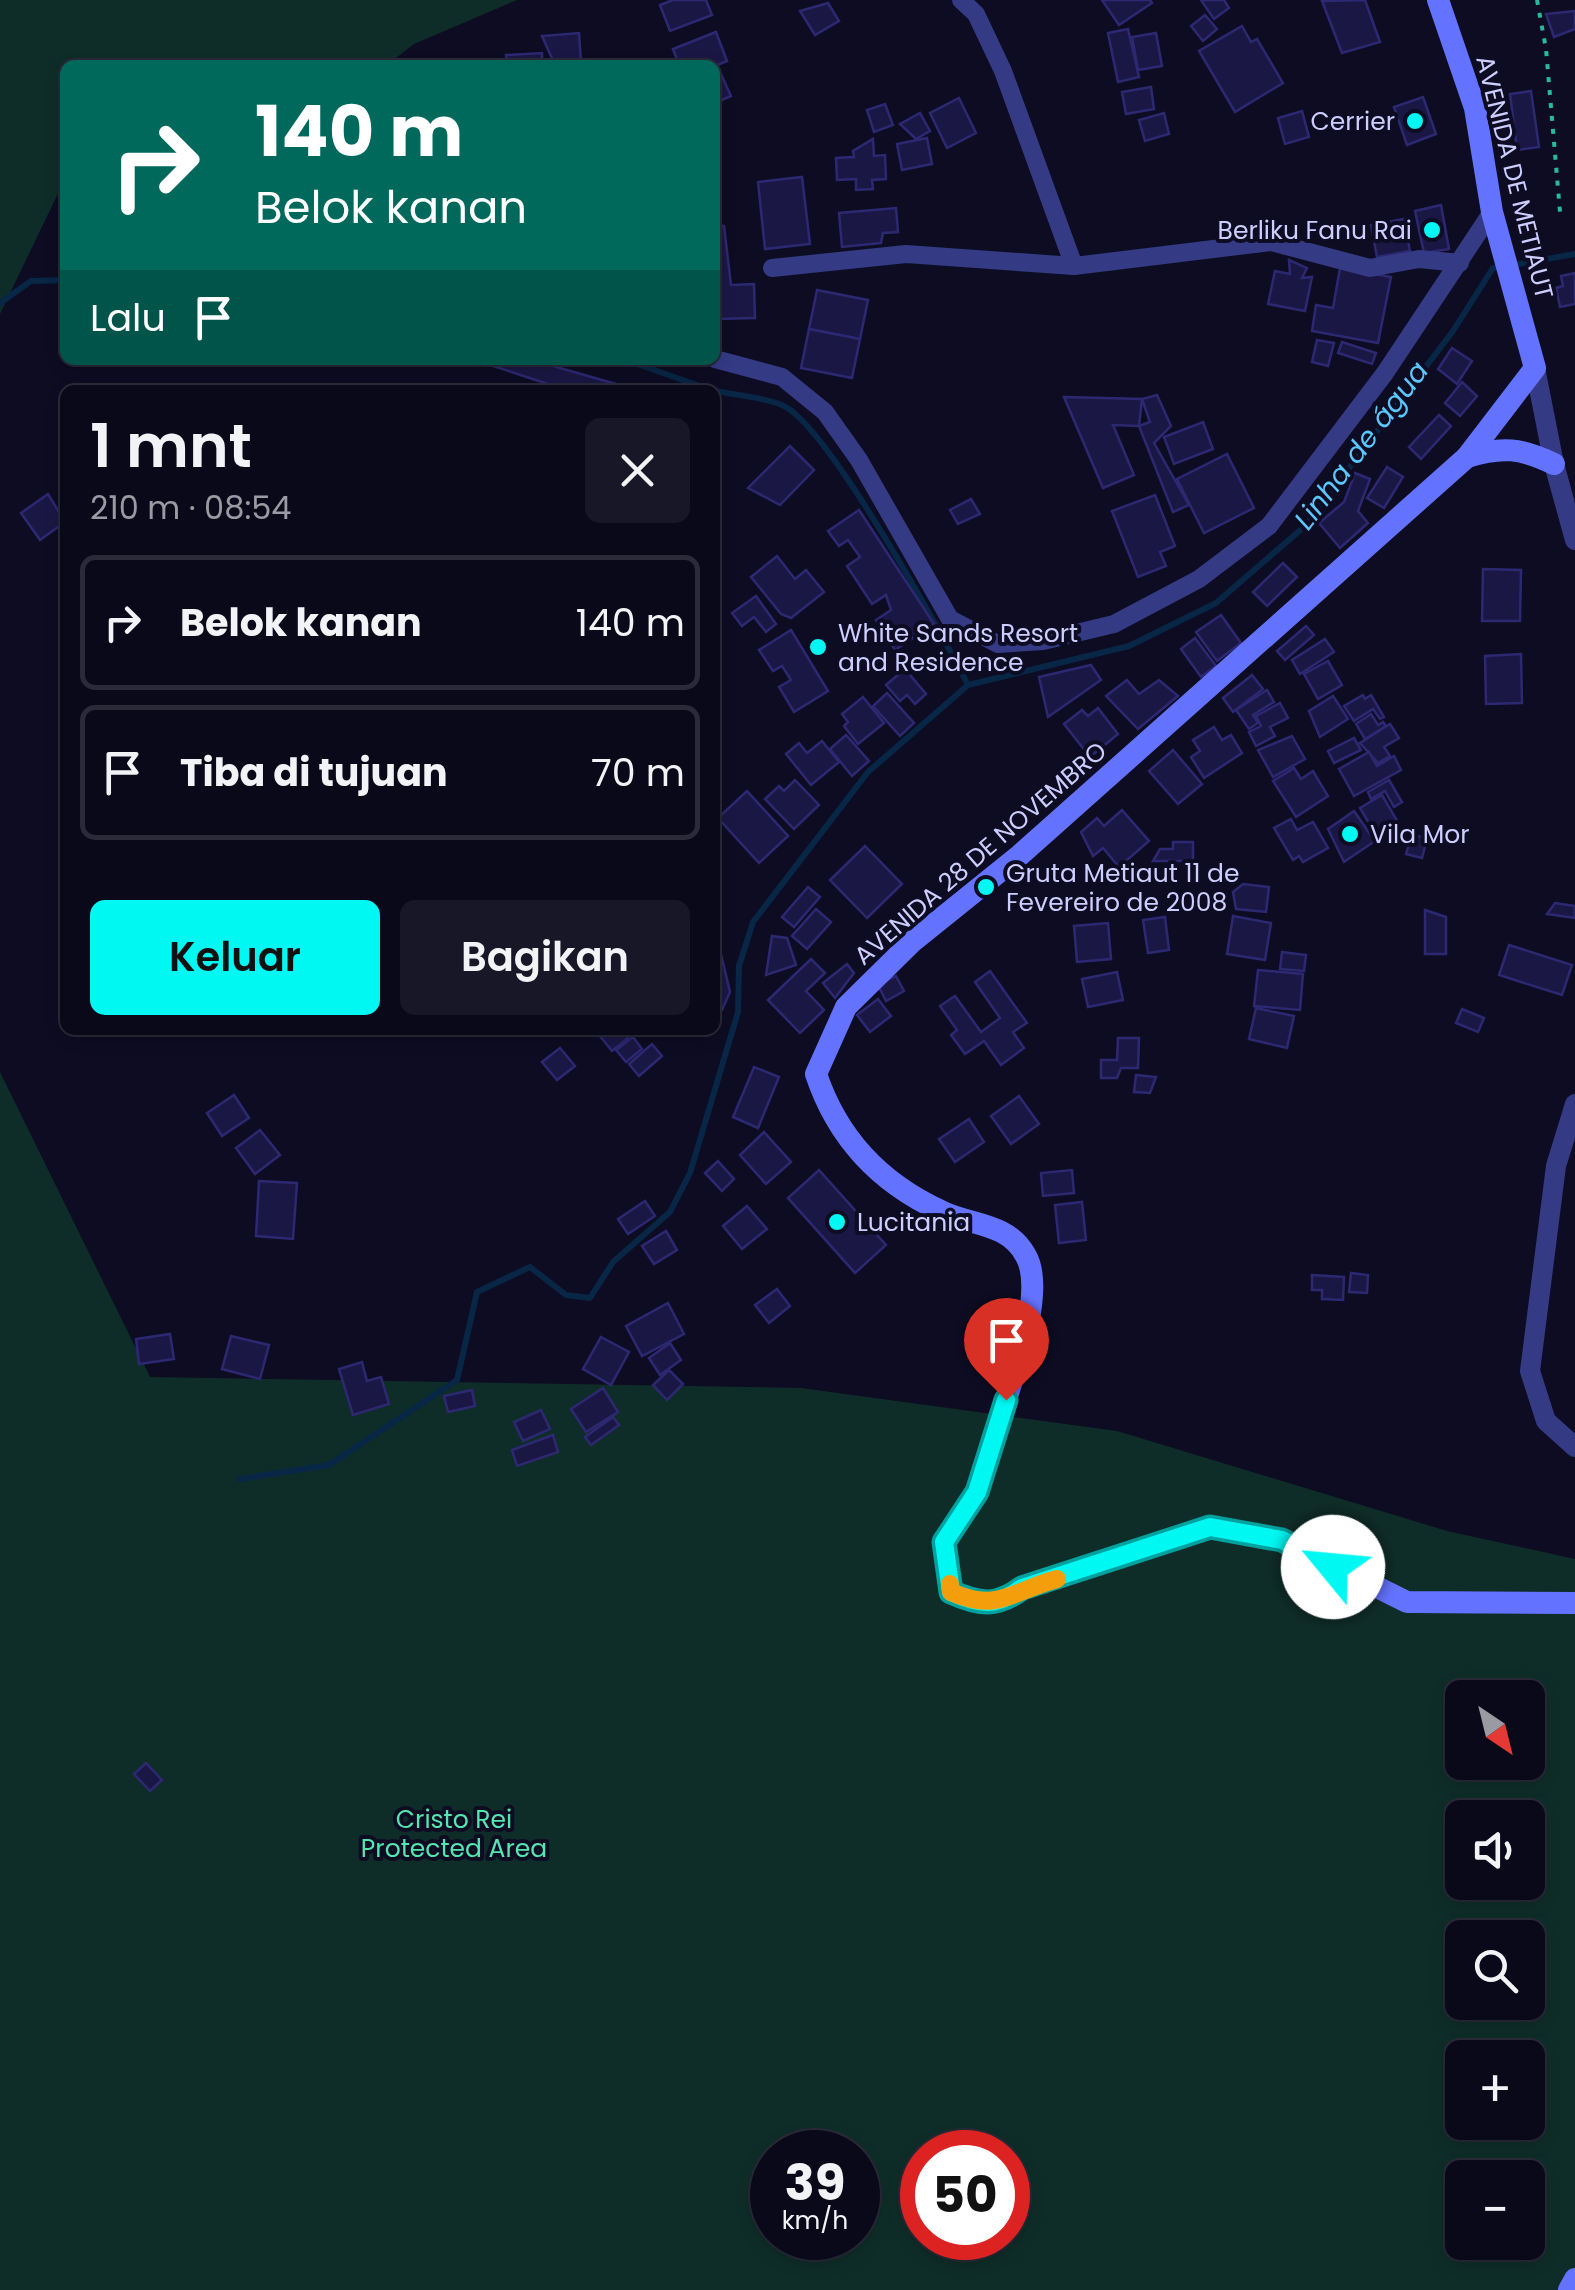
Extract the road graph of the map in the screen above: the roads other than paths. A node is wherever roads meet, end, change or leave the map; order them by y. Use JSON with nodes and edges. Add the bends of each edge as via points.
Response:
{"nodes":[{"id":1,"x":961,"y":0,"type":"edge"},
{"id":2,"x":1438,"y":0,"type":"edge"},
{"id":3,"x":1495,"y":222,"type":"junction"},
{"id":4,"x":1460,"y":263,"type":"junction"},
{"id":5,"x":1074,"y":266,"type":"junction"},
{"id":6,"x":772,"y":268,"type":"dead end"},
{"id":7,"x":720,"y":360,"type":"edge"},
{"id":8,"x":1535,"y":368,"type":"junction"},
{"id":9,"x":1467,"y":457,"type":"junction"},
{"id":10,"x":1554,"y":464,"type":"junction"},
{"id":11,"x":1575,"y":540,"type":"edge"},
{"id":12,"x":1575,"y":1104,"type":"edge"},
{"id":13,"x":1575,"y":1447,"type":"edge"},
{"id":14,"x":1575,"y":1602,"type":"edge"},
{"id":15,"x":1575,"y":2280,"type":"edge"},
{"id":16,"x":1569,"y":2290,"type":"edge"}],
"edges":[{"from":1,"to":5,"type":"street","via":[[976,14],[1003,70]]},
{"from":2,"to":3,"type":"main road","name":"AVENIDA DE METIAUT","via":[[1475,108]]},
{"from":3,"to":4,"type":"street"},
{"from":3,"to":8,"type":"main road","name":"AVENIDA DE METIAUT"},
{"from":4,"to":5,"type":"street","via":[[1419,259],[1370,268],[1272,242]]},
{"from":4,"to":7,"type":"street","via":[[1269,526],[1200,579],[1114,624],[1043,641],[998,644],[950,619],[825,412],[782,378]]},
{"from":5,"to":6,"type":"street","via":[[906,254]]},
{"from":8,"to":9,"type":"main road","name":"AVENIDA 28 DE NOVEMBRO"},
{"from":8,"to":10,"type":"street"},
{"from":9,"to":10,"type":"main road","via":[[1498,447]]},
{"from":9,"to":14,"type":"main road","name":"AVENIDA 28 DE NOVEMBRO","via":[[1035,842],[912,942],[846,1007],[816,1074],[851,1147],[941,1212],[1010,1234],[1028,1258],[1026,1339],[977,1492],[944,1542],[951,1592],[976,1603],[1003,1602],[1022,1588],[1210,1527],[1282,1540],[1407,1602]]},
{"from":10,"to":11,"type":"street"},
{"from":12,"to":13,"type":"street","via":[[1556,1166],[1530,1371],[1546,1421]]},
{"from":15,"to":16,"type":"main road"}]}
